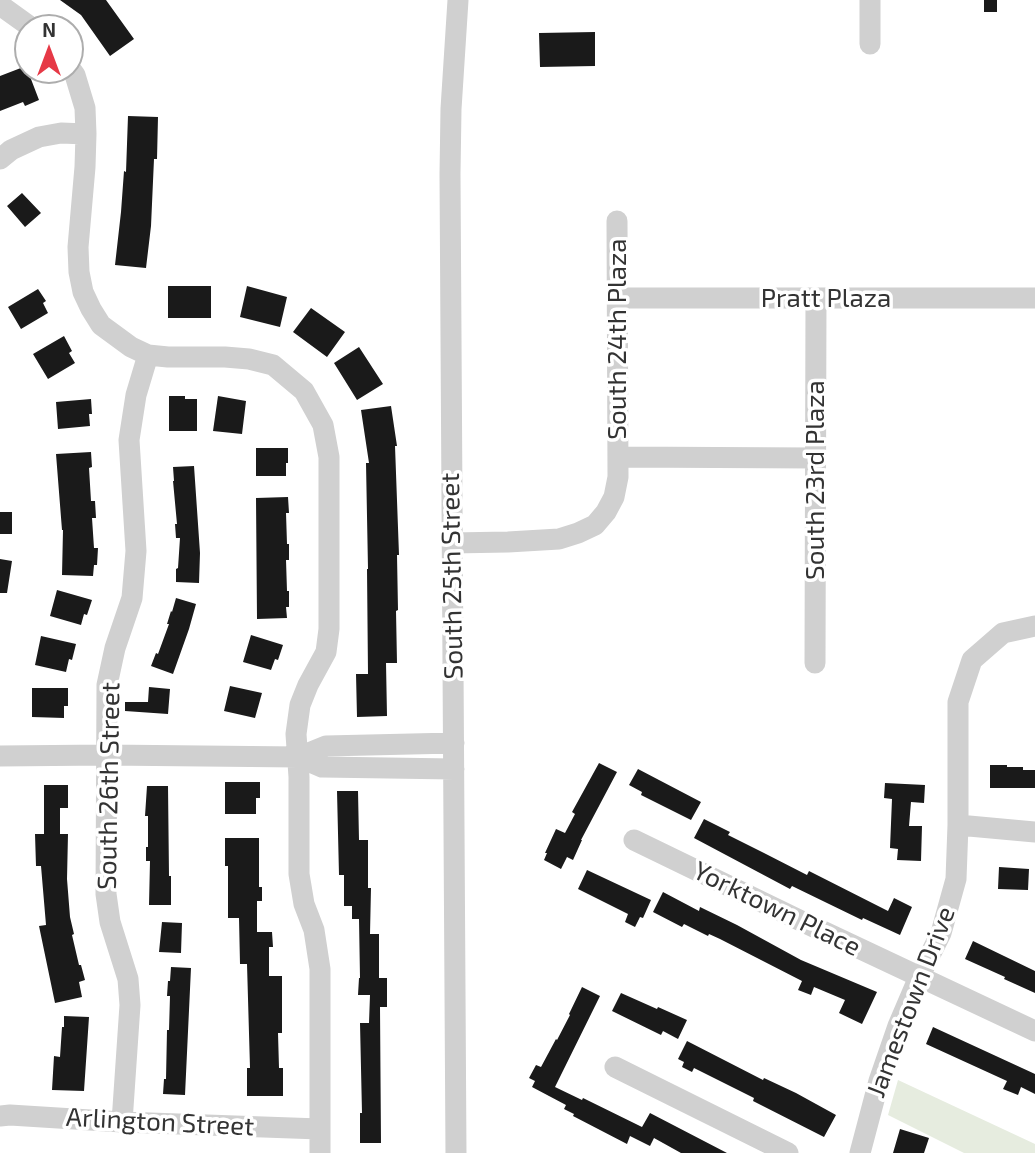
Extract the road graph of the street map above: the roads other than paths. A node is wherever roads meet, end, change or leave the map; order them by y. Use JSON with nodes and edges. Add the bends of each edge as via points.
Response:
{"nodes":[{"id":1,"x":458,"y":0,"type":"edge"},
{"id":2,"x":870,"y":0,"type":"edge"},
{"id":3,"x":870,"y":44,"type":"dead end"},
{"id":4,"x":78,"y":84,"type":"edge"},
{"id":5,"x":86,"y":134,"type":"junction"},
{"id":6,"x":0,"y":159,"type":"edge"},
{"id":7,"x":617,"y":221,"type":"dead end"},
{"id":8,"x":617,"y":298,"type":"junction"},
{"id":9,"x":816,"y":298,"type":"junction"},
{"id":10,"x":1035,"y":298,"type":"edge"},
{"id":11,"x":148,"y":355,"type":"junction"},
{"id":12,"x":618,"y":457,"type":"junction"},
{"id":13,"x":815,"y":458,"type":"junction"},
{"id":14,"x":452,"y":543,"type":"junction"},
{"id":15,"x":1035,"y":626,"type":"edge"},
{"id":16,"x":815,"y":663,"type":"dead end"},
{"id":17,"x":454,"y":743,"type":"junction"},
{"id":18,"x":106,"y":755,"type":"junction"},
{"id":19,"x":0,"y":756,"type":"edge"},
{"id":20,"x":299,"y":757,"type":"junction"},
{"id":21,"x":454,"y":769,"type":"junction"},
{"id":22,"x":958,"y":825,"type":"junction"},
{"id":23,"x":1035,"y":832,"type":"edge"},
{"id":24,"x":634,"y":840,"type":"dead end"},
{"id":25,"x":919,"y":976,"type":"junction"},
{"id":26,"x":1035,"y":1031,"type":"edge"},
{"id":27,"x":615,"y":1067,"type":"dead end"},
{"id":28,"x":0,"y":1116,"type":"edge"},
{"id":29,"x":122,"y":1122,"type":"junction"},
{"id":30,"x":320,"y":1129,"type":"junction"},
{"id":31,"x":320,"y":1153,"type":"edge"},
{"id":32,"x":456,"y":1153,"type":"edge"},
{"id":33,"x":788,"y":1153,"type":"edge"},
{"id":34,"x":860,"y":1153,"type":"edge"}],
"edges":[{"from":1,"to":14,"type":"street","name":"South 25th Street","via":[[450,174]]},
{"from":2,"to":3,"type":"street"},
{"from":4,"to":5,"type":"street"},
{"from":5,"to":6,"type":"street","via":[[39,137]]},
{"from":5,"to":11,"type":"street","via":[[78,247],[83,292],[101,325]]},
{"from":7,"to":8,"type":"street","name":"South 24th Plaza"},
{"from":8,"to":9,"type":"street","name":"Pratt Plaza"},
{"from":8,"to":12,"type":"street","name":"South 24th Plaza"},
{"from":9,"to":10,"type":"street","name":"Pratt Plaza"},
{"from":9,"to":13,"type":"street","name":"South 23rd Plaza"},
{"from":11,"to":18,"type":"street","name":"South 26th Street","via":[[135,395],[129,440],[135,562],[132,598],[107,685]]},
{"from":11,"to":20,"type":"street","via":[[225,357],[273,365],[304,391],[323,425],[329,457],[329,629],[326,652],[300,705]]},
{"from":12,"to":13,"type":"street"},
{"from":12,"to":14,"type":"street","name":"South 24th Plaza","via":[[614,496],[595,525],[559,539]]},
{"from":13,"to":16,"type":"street","name":"South 23rd Plaza"},
{"from":14,"to":17,"type":"street","name":"South 25th Street"},
{"from":15,"to":22,"type":"street","name":"Jamestown Drive","via":[[1003,633],[972,660],[958,702]]},
{"from":17,"to":20,"type":"street","via":[[326,746]]},
{"from":17,"to":21,"type":"street","name":"South 25th Street"},
{"from":18,"to":19,"type":"street"},
{"from":18,"to":20,"type":"street"},
{"from":18,"to":29,"type":"street","name":"South 26th Street","via":[[106,894],[128,979],[130,1005]]},
{"from":20,"to":21,"type":"street","via":[[323,767]]},
{"from":20,"to":30,"type":"street","via":[[299,874],[320,969]]},
{"from":21,"to":32,"type":"street","name":"South 25th Street"},
{"from":22,"to":23,"type":"street"},
{"from":22,"to":25,"type":"street","name":"Jamestown Drive","via":[[956,879],[941,933]]},
{"from":24,"to":25,"type":"street","name":"Yorktown Place"},
{"from":25,"to":26,"type":"street","name":"Yorktown Place"},
{"from":25,"to":34,"type":"street","name":"Jamestown Drive","via":[[879,1081]]},
{"from":27,"to":33,"type":"street"},
{"from":28,"to":29,"type":"street","name":"Arlington Street"},
{"from":29,"to":30,"type":"street","name":"Arlington Street"},
{"from":30,"to":31,"type":"street"}]}
